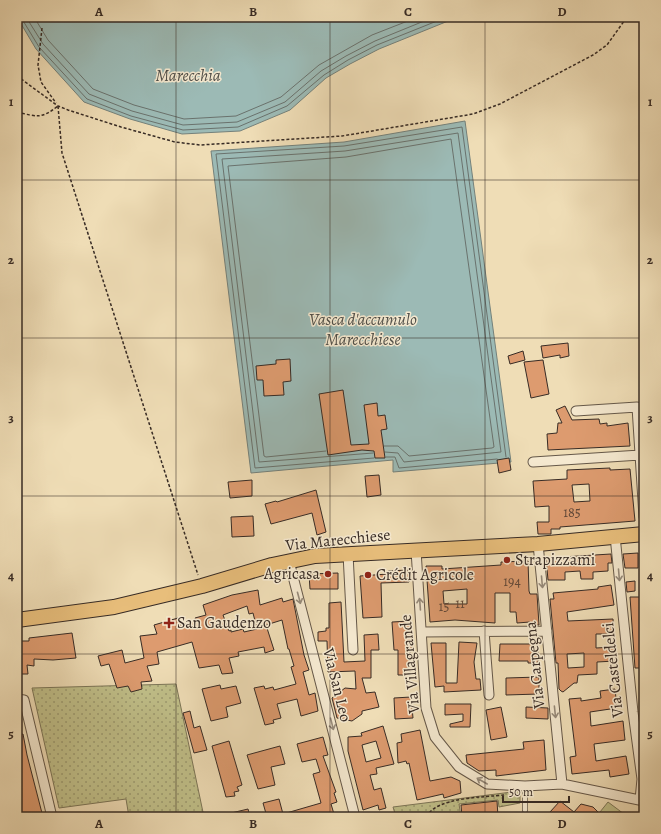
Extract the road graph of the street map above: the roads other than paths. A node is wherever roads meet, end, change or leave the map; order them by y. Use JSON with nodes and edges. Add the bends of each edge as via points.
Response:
{"nodes":[{"id":1,"x":576,"y":411,"type":"dead end"},
{"id":2,"x":640,"y":455,"type":"junction"},
{"id":3,"x":533,"y":462,"type":"dead end"},
{"id":4,"x":644,"y":517,"type":"edge"},
{"id":5,"x":644,"y":534,"type":"edge"},
{"id":6,"x":615,"y":536,"type":"junction"},
{"id":7,"x":538,"y":544,"type":"junction"},
{"id":8,"x":416,"y":550,"type":"junction"},
{"id":9,"x":348,"y":554,"type":"junction"},
{"id":10,"x":289,"y":561,"type":"junction"},
{"id":11,"x":17,"y":620,"type":"edge"},
{"id":12,"x":484,"y":631,"type":"junction"},
{"id":13,"x":546,"y":631,"type":"junction"},
{"id":14,"x":422,"y":632,"type":"junction"},
{"id":15,"x":352,"y":650,"type":"dead end"},
{"id":16,"x":489,"y":695,"type":"dead end"},
{"id":17,"x":17,"y":699,"type":"edge"},
{"id":18,"x":562,"y":784,"type":"junction"},
{"id":19,"x":525,"y":789,"type":"junction"},
{"id":20,"x":642,"y":801,"type":"edge"},
{"id":21,"x":526,"y":810,"type":"dead end"},
{"id":22,"x":52,"y":817,"type":"edge"},
{"id":23,"x":355,"y":817,"type":"edge"}],
"edges":[{"from":1,"to":2,"type":"street","via":[[637,407]]},
{"from":2,"to":3,"type":"street"},
{"from":2,"to":4,"type":"street"},
{"from":5,"to":6,"type":"main road","name":"Via Marecchiese"},
{"from":6,"to":7,"type":"main road","name":"Via Marecchiese"},
{"from":6,"to":20,"type":"street","name":"Via Casteldelci","one_way":true,"via":[[632,712],[642,779]]},
{"from":7,"to":8,"type":"main road","name":"Via Marecchiese"},
{"from":7,"to":13,"type":"street","name":"Via Carpegna","one_way":true},
{"from":8,"to":9,"type":"main road","name":"Via Marecchiese"},
{"from":14,"to":8,"type":"street","name":"Via Villagrande","one_way":true},
{"from":9,"to":10,"type":"main road","name":"Via Marecchiese"},
{"from":9,"to":15,"type":"street"},
{"from":10,"to":11,"type":"main road","name":"Via Marecchiese","via":[[243,572],[202,586],[114,607]]},
{"from":10,"to":23,"type":"street","name":"Via San Leo","one_way":true},
{"from":12,"to":13,"type":"street"},
{"from":12,"to":14,"type":"street"},
{"from":12,"to":16,"type":"street"},
{"from":13,"to":18,"type":"street","name":"Via Carpegna","one_way":true},
{"from":19,"to":14,"type":"street","name":"Via Villagrande","one_way":true,"via":[[487,784],[459,767],[435,737],[426,708]]},
{"from":17,"to":22,"type":"street","via":[[24,700]]},
{"from":18,"to":19,"type":"street","name":"Via Villagrande"},
{"from":18,"to":20,"type":"street","name":"Via Villagrande"},
{"from":19,"to":21,"type":"lane"}]}
